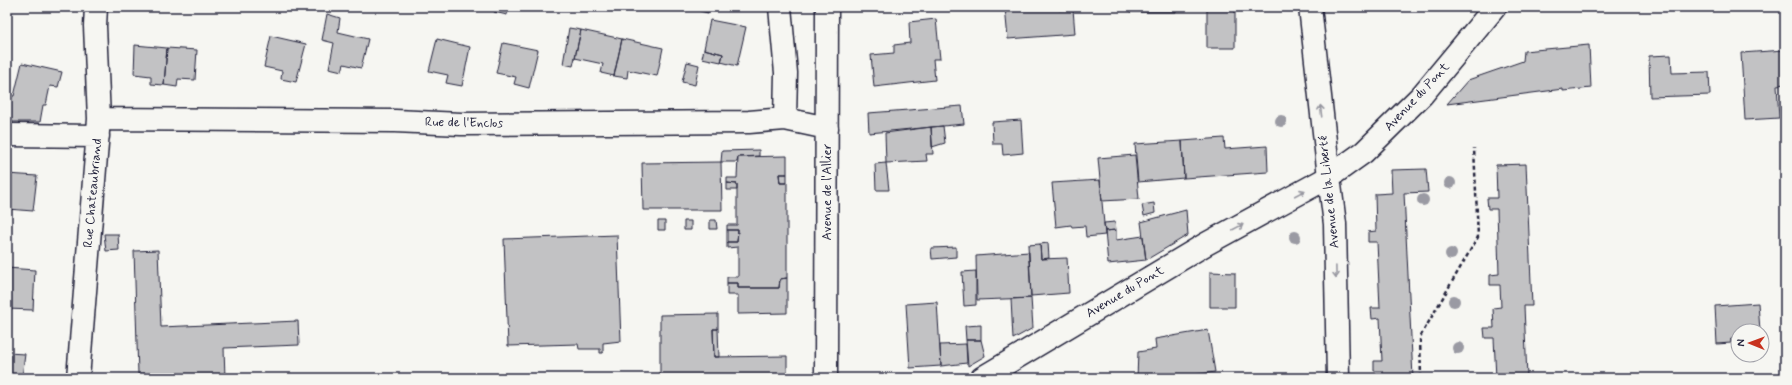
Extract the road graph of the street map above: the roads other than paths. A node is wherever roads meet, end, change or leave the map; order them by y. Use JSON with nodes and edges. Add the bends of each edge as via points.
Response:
{"nodes":[{"id":1,"x":96,"y":7,"type":"edge"},
{"id":2,"x":780,"y":7,"type":"edge"},
{"id":3,"x":827,"y":7,"type":"edge"},
{"id":4,"x":1310,"y":7,"type":"edge"},
{"id":5,"x":1495,"y":7,"type":"edge"},
{"id":6,"x":786,"y":119,"type":"junction"},
{"id":7,"x":98,"y":128,"type":"junction"},
{"id":8,"x":827,"y":128,"type":"junction"},
{"id":9,"x":7,"y":135,"type":"edge"},
{"id":10,"x":1329,"y":177,"type":"junction"},
{"id":11,"x":78,"y":378,"type":"edge"},
{"id":12,"x":826,"y":378,"type":"edge"},
{"id":13,"x":982,"y":378,"type":"edge"},
{"id":14,"x":1338,"y":378,"type":"edge"}],
"edges":[{"from":1,"to":7,"type":"street","name":"Rue Chateaubriand"},
{"from":2,"to":6,"type":"street","via":[[786,73]]},
{"from":3,"to":8,"type":"street","name":"Avenue de l'Allier"},
{"from":10,"to":4,"type":"street","name":"Avenue de la Liberté","one_way":true},
{"from":5,"to":10,"type":"street","name":"Avenue du Pont","via":[[1422,95],[1364,152]]},
{"from":6,"to":7,"type":"street","name":"Rue de l'Enclos","via":[[749,122],[468,124],[395,121]]},
{"from":6,"to":8,"type":"street","name":"Rue de l'Enclos"},
{"from":7,"to":9,"type":"street","name":"Rue de l'Enclos"},
{"from":7,"to":11,"type":"street","name":"Rue Chateaubriand"},
{"from":8,"to":12,"type":"street","name":"Avenue de l'Allier"},
{"from":13,"to":10,"type":"street","name":"Avenue du Pont","one_way":true,"via":[[1206,244]]},
{"from":10,"to":14,"type":"street","name":"Avenue de la Liberté","one_way":true,"via":[[1335,224]]}]}
